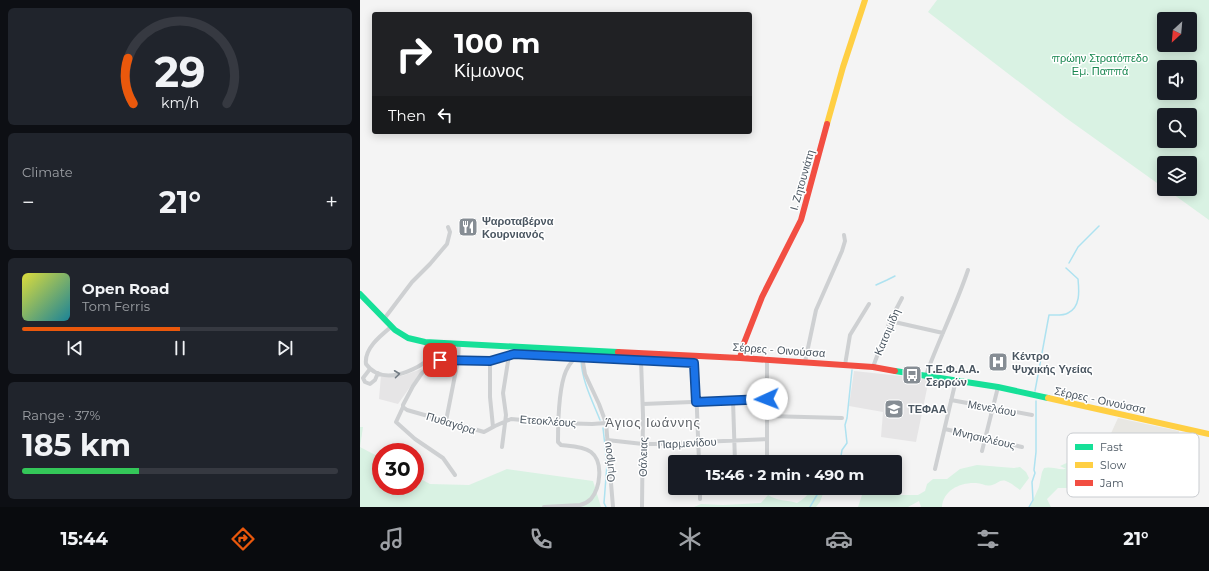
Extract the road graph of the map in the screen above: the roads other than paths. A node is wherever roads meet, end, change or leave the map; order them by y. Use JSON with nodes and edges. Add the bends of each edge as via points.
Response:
{"nodes":[{"id":1,"x":865,"y":0,"type":"edge"},
{"id":2,"x":448,"y":227,"type":"dead end"},
{"id":3,"x":844,"y":235,"type":"dead end"},
{"id":4,"x":968,"y":270,"type":"dead end"},
{"id":5,"x":360,"y":294,"type":"edge"},
{"id":6,"x":902,"y":298,"type":"dead end"},
{"id":7,"x":869,"y":304,"type":"dead end"},
{"id":8,"x":383,"y":319,"type":"junction"},
{"id":9,"x":890,"y":321,"type":"junction"},
{"id":10,"x":391,"y":327,"type":"junction"},
{"id":11,"x":943,"y":333,"type":"junction"},
{"id":12,"x":446,"y":344,"type":"junction"},
{"id":13,"x":459,"y":344,"type":"junction"},
{"id":14,"x":584,"y":350,"type":"junction"},
{"id":15,"x":509,"y":355,"type":"junction"},
{"id":16,"x":575,"y":357,"type":"junction"},
{"id":17,"x":584,"y":358,"type":"junction"},
{"id":18,"x":740,"y":358,"type":"junction"},
{"id":19,"x":448,"y":359,"type":"junction"},
{"id":20,"x":694,"y":359,"type":"junction"},
{"id":21,"x":458,"y":360,"type":"junction"},
{"id":22,"x":641,"y":360,"type":"junction"},
{"id":23,"x":767,"y":360,"type":"junction"},
{"id":24,"x":490,"y":361,"type":"junction"},
{"id":25,"x":805,"y":362,"type":"junction"},
{"id":26,"x":845,"y":365,"type":"junction"},
{"id":27,"x":370,"y":368,"type":"junction"},
{"id":28,"x":873,"y":368,"type":"junction"},
{"id":29,"x":378,"y":373,"type":"junction"},
{"id":30,"x":926,"y":375,"type":"junction"},
{"id":31,"x":956,"y":380,"type":"junction"},
{"id":32,"x":998,"y":387,"type":"junction"},
{"id":33,"x":767,"y":392,"type":"junction"},
{"id":34,"x":775,"y":392,"type":"dead end"},
{"id":35,"x":767,"y":399,"type":"junction"},
{"id":36,"x":733,"y":400,"type":"junction"},
{"id":37,"x":951,"y":400,"type":"junction"},
{"id":38,"x":696,"y":402,"type":"junction"},
{"id":39,"x":643,"y":404,"type":"junction"},
{"id":40,"x":405,"y":408,"type":"junction"},
{"id":41,"x":993,"y":408,"type":"junction"},
{"id":42,"x":1032,"y":415,"type":"dead end"},
{"id":43,"x":767,"y":416,"type":"junction"},
{"id":44,"x":842,"y":418,"type":"dead end"},
{"id":45,"x":446,"y":421,"type":"junction"},
{"id":46,"x":506,"y":421,"type":"junction"},
{"id":47,"x":558,"y":423,"type":"junction"},
{"id":48,"x":606,"y":423,"type":"junction"},
{"id":49,"x":493,"y":427,"type":"junction"},
{"id":50,"x":945,"y":429,"type":"junction"},
{"id":51,"x":1209,"y":434,"type":"edge"},
{"id":52,"x":985,"y":438,"type":"junction"},
{"id":53,"x":767,"y":439,"type":"junction"},
{"id":54,"x":607,"y":440,"type":"junction"},
{"id":55,"x":734,"y":441,"type":"junction"},
{"id":56,"x":698,"y":442,"type":"junction"},
{"id":57,"x":643,"y":444,"type":"junction"},
{"id":58,"x":502,"y":447,"type":"dead end"},
{"id":59,"x":1022,"y":447,"type":"dead end"},
{"id":60,"x":982,"y":451,"type":"dead end"},
{"id":61,"x":699,"y":455,"type":"edge"},
{"id":62,"x":735,"y":455,"type":"edge"},
{"id":63,"x":767,"y":455,"type":"edge"},
{"id":64,"x":935,"y":469,"type":"dead end"},
{"id":65,"x":455,"y":475,"type":"dead end"},
{"id":66,"x":700,"y":495,"type":"edge"},
{"id":67,"x":700,"y":499,"type":"dead end"},
{"id":68,"x":544,"y":507,"type":"edge"},
{"id":69,"x":613,"y":507,"type":"edge"},
{"id":70,"x":642,"y":507,"type":"edge"}],
"edges":[{"from":1,"to":18,"type":"street","name":"Ι. Ζητουνιάτη","via":[[843,67],[801,220],[761,300]]},
{"from":2,"to":8,"type":"street","via":[[450,232],[447,244]]},
{"from":3,"to":25,"type":"street","via":[[842,251],[816,310]]},
{"from":4,"to":11,"type":"street"},
{"from":5,"to":8,"type":"street","name":"Σέρρες - Οινούσσα"},
{"from":6,"to":9,"type":"street","name":"Κατσιμίδη"},
{"from":7,"to":26,"type":"street","via":[[850,335]]},
{"from":8,"to":10,"type":"street","name":"Σέρρες - Οινούσσα"},
{"from":9,"to":11,"type":"street"},
{"from":9,"to":28,"type":"street","name":"Κατσιμίδη"},
{"from":10,"to":12,"type":"street","name":"Σέρρες - Οινούσσα","via":[[408,338]]},
{"from":10,"to":27,"type":"street","via":[[368,351],[366,364]]},
{"from":11,"to":30,"type":"street"},
{"from":12,"to":13,"type":"street","name":"Σέρρες - Οινούσσα"},
{"from":12,"to":19,"type":"street"},
{"from":29,"to":12,"type":"street","one_way":true,"via":[[394,374],[415,369]]},
{"from":13,"to":14,"type":"street","name":"Σέρρες - Οινούσσα"},
{"from":13,"to":21,"type":"street"},
{"from":14,"to":16,"type":"street"},
{"from":14,"to":17,"type":"street","name":"Ομήρου"},
{"from":14,"to":20,"type":"street","name":"Σέρρες - Οινούσσα"},
{"from":15,"to":16,"type":"street"},
{"from":15,"to":24,"type":"street"},
{"from":15,"to":46,"type":"street","via":[[503,393]]},
{"from":16,"to":17,"type":"street"},
{"from":16,"to":47,"type":"street","via":[[564,375]]},
{"from":17,"to":22,"type":"street"},
{"from":17,"to":48,"type":"street","name":"Ομήρου","via":[[588,381]]},
{"from":18,"to":20,"type":"street","name":"Σέρρες - Οινούσσα"},
{"from":18,"to":23,"type":"street","name":"Σέρρες - Οινούσσα"},
{"from":19,"to":21,"type":"street"},
{"from":19,"to":40,"type":"street","via":[[440,360],[422,373],[404,402]]},
{"from":20,"to":22,"type":"street"},
{"from":20,"to":38,"type":"street"},
{"from":21,"to":24,"type":"street"},
{"from":21,"to":45,"type":"street"},
{"from":22,"to":39,"type":"street","name":"Θάλειας"},
{"from":23,"to":25,"type":"street","name":"Σέρρες - Οινούσσα"},
{"from":23,"to":33,"type":"street"},
{"from":24,"to":49,"type":"street"},
{"from":25,"to":26,"type":"street","name":"Σέρρες - Οινούσσα"},
{"from":26,"to":28,"type":"street","name":"Σέρρες - Οινούσσα"},
{"from":27,"to":29,"type":"street"},
{"from":27,"to":29,"type":"street","via":[[363,378],[364,382],[370,384]]},
{"from":28,"to":30,"type":"street","name":"Σέρρες - Οινούσσα"},
{"from":30,"to":31,"type":"street","name":"Σέρρες - Οινούσσα"},
{"from":31,"to":32,"type":"street","name":"Σέρρες - Οινούσσα"},
{"from":31,"to":37,"type":"street"},
{"from":32,"to":41,"type":"street"},
{"from":32,"to":51,"type":"street","name":"Σέρρες - Οινούσσα"},
{"from":33,"to":34,"type":"street"},
{"from":33,"to":35,"type":"street"},
{"from":35,"to":36,"type":"street"},
{"from":35,"to":43,"type":"street"},
{"from":36,"to":38,"type":"street"},
{"from":36,"to":55,"type":"street"},
{"from":37,"to":41,"type":"street","name":"Μενελάου"},
{"from":37,"to":50,"type":"street"},
{"from":38,"to":39,"type":"street"},
{"from":38,"to":56,"type":"street"},
{"from":39,"to":57,"type":"street","name":"Θάλειας"},
{"from":40,"to":45,"type":"street","name":"Πυθαγόρα"},
{"from":40,"to":65,"type":"street","via":[[396,422],[443,458]]},
{"from":41,"to":42,"type":"street","name":"Μενελάου"},
{"from":41,"to":52,"type":"street"},
{"from":43,"to":44,"type":"street"},
{"from":43,"to":53,"type":"street"},
{"from":45,"to":49,"type":"street","name":"Πυθαγόρα","via":[[484,432]]},
{"from":46,"to":47,"type":"street","name":"Ετεοκλέους","via":[[515,419]]},
{"from":46,"to":49,"type":"street","name":"Ετεοκλέους"},
{"from":46,"to":58,"type":"street"},
{"from":47,"to":48,"type":"street","name":"Ετεοκλέους"},
{"from":47,"to":68,"type":"street","via":[[559,444],[589,451],[596,458],[600,477],[594,495],[585,503]]},
{"from":48,"to":54,"type":"street","name":"Ομήρου"},
{"from":50,"to":52,"type":"street","name":"Μνησικλέους"},
{"from":50,"to":64,"type":"street"},
{"from":52,"to":59,"type":"street","name":"Μνησικλέους"},
{"from":52,"to":60,"type":"street"},
{"from":53,"to":55,"type":"street","name":"Παρμενίδου"},
{"from":53,"to":63,"type":"street"},
{"from":54,"to":57,"type":"street","name":"Παρμενίδου"},
{"from":54,"to":69,"type":"street","name":"Ομήρου"},
{"from":55,"to":56,"type":"street","name":"Παρμενίδου"},
{"from":55,"to":62,"type":"street"},
{"from":56,"to":57,"type":"street","name":"Παρμενίδου"},
{"from":56,"to":61,"type":"street"},
{"from":57,"to":70,"type":"street","name":"Θάλειας"},
{"from":66,"to":67,"type":"street"}]}
